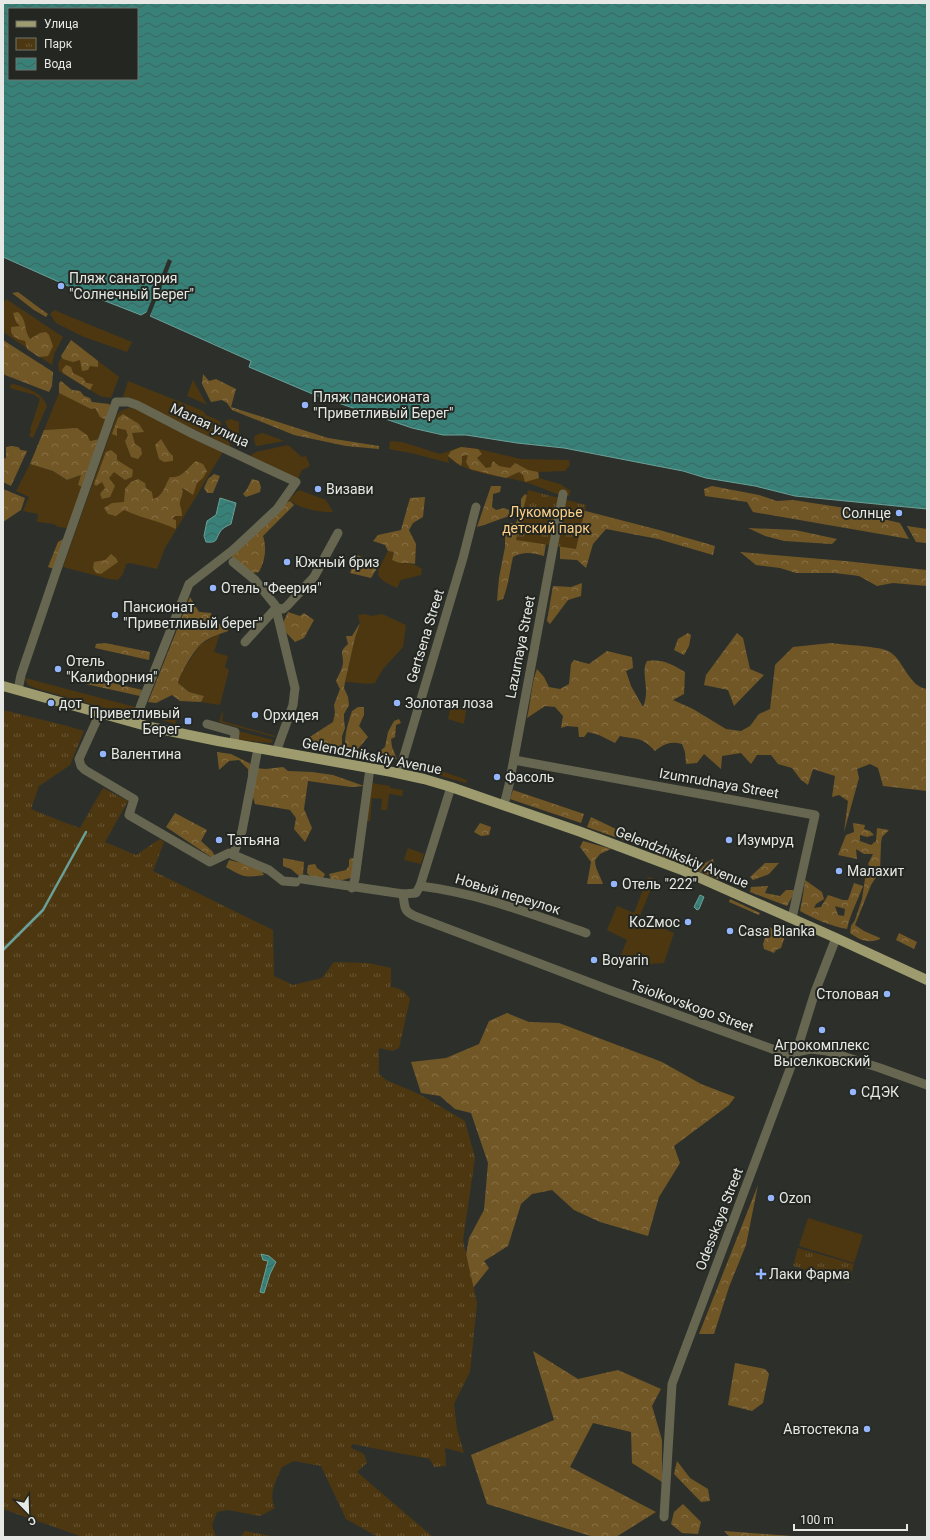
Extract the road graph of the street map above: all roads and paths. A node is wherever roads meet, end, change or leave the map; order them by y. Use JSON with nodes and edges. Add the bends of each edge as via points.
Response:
{"nodes":[{"id":1,"x":563,"y":494,"type":"dead end"},
{"id":2,"x":476,"y":507,"type":"dead end"},
{"id":3,"x":338,"y":532,"type":"dead end"},
{"id":4,"x":233,"y":562,"type":"dead end"},
{"id":5,"x":276,"y":608,"type":"junction"},
{"id":6,"x":245,"y":642,"type":"dead end"},
{"id":7,"x":3,"y":686,"type":"edge"},
{"id":8,"x":18,"y":690,"type":"junction"},
{"id":9,"x":100,"y":713,"type":"junction"},
{"id":10,"x":135,"y":723,"type":"junction"},
{"id":11,"x":207,"y":724,"type":"dead end"},
{"id":12,"x":234,"y":744,"type":"junction"},
{"id":13,"x":258,"y":748,"type":"junction"},
{"id":14,"x":276,"y":752,"type":"junction"},
{"id":15,"x":514,"y":760,"type":"junction"},
{"id":16,"x":370,"y":768,"type":"junction"},
{"id":17,"x":399,"y":773,"type":"junction"},
{"id":18,"x":451,"y":787,"type":"junction"},
{"id":19,"x":504,"y":805,"type":"junction"},
{"id":20,"x":233,"y":855,"type":"junction"},
{"id":21,"x":420,"y":886,"type":"junction"},
{"id":22,"x":352,"y":888,"type":"junction"},
{"id":23,"x":403,"y":894,"type":"junction"},
{"id":24,"x":792,"y":918,"type":"junction"},
{"id":25,"x":586,"y":933,"type":"dead end"},
{"id":26,"x":836,"y":938,"type":"junction"},
{"id":27,"x":927,"y":980,"type":"edge"},
{"id":28,"x":796,"y":1053,"type":"junction"},
{"id":29,"x":927,"y":1085,"type":"edge"},
{"id":30,"x":664,"y":1517,"type":"dead end"}],
"edges":[{"from":1,"to":15,"type":"street","name":"Lazurnaya Street"},
{"from":2,"to":17,"type":"street","name":"Gertsena Street"},
{"from":3,"to":5,"type":"street","via":[[314,577],[287,606]]},
{"from":4,"to":5,"type":"street","via":[[255,580],[272,599]]},
{"from":5,"to":6,"type":"street"},
{"from":5,"to":14,"type":"street","via":[[295,688],[295,697]]},
{"from":7,"to":8,"type":"main road","name":"Gelendzhikskiy Avenue"},
{"from":8,"to":9,"type":"main road","name":"Gelendzhikskiy Avenue"},
{"from":8,"to":10,"type":"street","name":"Малая улица","via":[[56,572],[116,402],[128,402],[296,482],[277,509],[233,550],[189,584]]},
{"from":9,"to":10,"type":"main road","name":"Gelendzhikskiy Avenue"},
{"from":9,"to":20,"type":"street","via":[[79,759],[84,770],[134,799],[129,815],[200,857],[210,862],[228,853]]},
{"from":10,"to":12,"type":"main road","name":"Gelendzhikskiy Avenue"},
{"from":11,"to":12,"type":"street","via":[[235,732]]},
{"from":12,"to":13,"type":"main road","name":"Gelendzhikskiy Avenue"},
{"from":13,"to":14,"type":"main road","name":"Gelendzhikskiy Avenue"},
{"from":13,"to":20,"type":"street","via":[[242,831]]},
{"from":14,"to":16,"type":"main road","name":"Gelendzhikskiy Avenue"},
{"from":15,"to":19,"type":"street","name":"Lazurnaya Street"},
{"from":15,"to":24,"type":"street","name":"Izumrudnaya Street","via":[[815,815]]},
{"from":16,"to":17,"type":"main road","name":"Gelendzhikskiy Avenue"},
{"from":16,"to":22,"type":"street"},
{"from":17,"to":18,"type":"main road","name":"Gelendzhikskiy Avenue"},
{"from":18,"to":19,"type":"main road","name":"Gelendzhikskiy Avenue"},
{"from":18,"to":21,"type":"street"},
{"from":19,"to":24,"type":"main road","name":"Gelendzhikskiy Avenue","via":[[682,870]]},
{"from":20,"to":22,"type":"street","via":[[269,870],[283,881],[299,880]]},
{"from":21,"to":23,"type":"street","via":[[416,893]]},
{"from":21,"to":25,"type":"street","name":"Новый переулок","via":[[498,902]]},
{"from":22,"to":23,"type":"street"},
{"from":23,"to":28,"type":"street","name":"Tsiolkovskogo Street","via":[[407,913],[756,1044],[786,1054]]},
{"from":24,"to":26,"type":"main road"},
{"from":26,"to":27,"type":"main road"},
{"from":26,"to":28,"type":"street","name":"Odesskaya Street","via":[[815,992]]},
{"from":28,"to":29,"type":"street","name":"Tsiolkovskogo Street","via":[[811,1049],[827,1051]]},
{"from":28,"to":30,"type":"street","name":"Odesskaya Street","via":[[672,1384]]}]}
